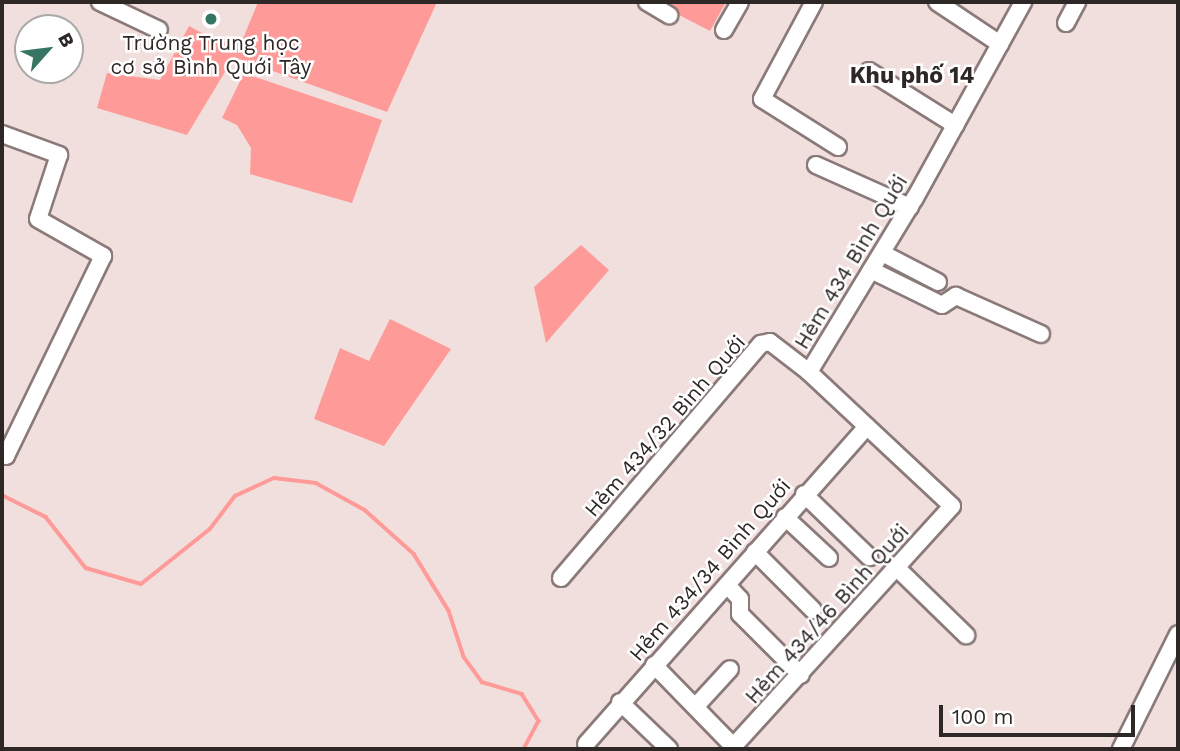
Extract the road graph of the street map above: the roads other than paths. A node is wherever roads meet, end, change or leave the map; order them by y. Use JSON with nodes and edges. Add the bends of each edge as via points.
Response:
{"nodes":[{"id":1,"x":100,"y":2,"type":"edge"},
{"id":2,"x":647,"y":2,"type":"edge"},
{"id":3,"x":740,"y":2,"type":"edge"},
{"id":4,"x":814,"y":2,"type":"edge"},
{"id":5,"x":937,"y":2,"type":"edge"},
{"id":6,"x":1023,"y":2,"type":"edge"},
{"id":7,"x":1077,"y":2,"type":"edge"},
{"id":8,"x":670,"y":15,"type":"dead end"},
{"id":9,"x":1066,"y":23,"type":"dead end"},
{"id":10,"x":159,"y":30,"type":"dead end"},
{"id":11,"x":724,"y":30,"type":"dead end"},
{"id":12,"x":1000,"y":44,"type":"junction"},
{"id":13,"x":869,"y":71,"type":"dead end"},
{"id":14,"x":955,"y":125,"type":"junction"},
{"id":15,"x":2,"y":134,"type":"edge"},
{"id":16,"x":838,"y":147,"type":"dead end"},
{"id":17,"x":816,"y":165,"type":"dead end"},
{"id":18,"x":910,"y":206,"type":"junction"},
{"id":19,"x":882,"y":253,"type":"junction"},
{"id":20,"x":871,"y":270,"type":"junction"},
{"id":21,"x":938,"y":282,"type":"dead end"},
{"id":22,"x":1041,"y":334,"type":"dead end"},
{"id":23,"x":809,"y":372,"type":"junction"},
{"id":24,"x":867,"y":426,"type":"junction"},
{"id":25,"x":4,"y":456,"type":"edge"},
{"id":26,"x":804,"y":494,"type":"junction"},
{"id":27,"x":952,"y":506,"type":"joint"},
{"id":28,"x":785,"y":517,"type":"junction"},
{"id":29,"x":755,"y":552,"type":"junction"},
{"id":30,"x":869,"y":557,"type":"dead end"},
{"id":31,"x":829,"y":558,"type":"dead end"},
{"id":32,"x":897,"y":567,"type":"junction"},
{"id":33,"x":561,"y":578,"type":"dead end"},
{"id":34,"x":727,"y":586,"type":"junction"},
{"id":35,"x":813,"y":610,"type":"dead end"},
{"id":36,"x":1178,"y":634,"type":"edge"},
{"id":37,"x":966,"y":635,"type":"dead end"},
{"id":38,"x":654,"y":665,"type":"junction"},
{"id":39,"x":730,"y":669,"type":"dead end"},
{"id":40,"x":801,"y":675,"type":"junction"},
{"id":41,"x":620,"y":702,"type":"junction"},
{"id":42,"x":696,"y":706,"type":"junction"},
{"id":43,"x":586,"y":744,"type":"dead end"},
{"id":44,"x":738,"y":746,"type":"edge"},
{"id":45,"x":669,"y":749,"type":"edge"},
{"id":46,"x":1121,"y":749,"type":"edge"}],
"edges":[{"from":1,"to":10,"type":"street"},
{"from":2,"to":8,"type":"street"},
{"from":3,"to":11,"type":"street"},
{"from":4,"to":16,"type":"street","via":[[762,99]]},
{"from":5,"to":12,"type":"street"},
{"from":6,"to":12,"type":"street","name":"Hẻm 434 Bình Quới"},
{"from":7,"to":9,"type":"street"},
{"from":12,"to":14,"type":"street","name":"Hẻm 434 Bình Quới"},
{"from":13,"to":14,"type":"street"},
{"from":14,"to":18,"type":"street","name":"Hẻm 434 Bình Quới"},
{"from":15,"to":25,"type":"street","via":[[59,155],[38,219],[103,256]]},
{"from":17,"to":18,"type":"street"},
{"from":18,"to":19,"type":"street","name":"Hẻm 434 Bình Quới"},
{"from":19,"to":20,"type":"street","name":"Hẻm 434 Bình Quới"},
{"from":19,"to":21,"type":"street"},
{"from":20,"to":22,"type":"street","via":[[942,305],[956,296]]},
{"from":20,"to":23,"type":"street","name":"Hẻm 434 Bình Quới"},
{"from":23,"to":24,"type":"street","name":"Hẻm 434 Bình Quới"},
{"from":23,"to":33,"type":"street","name":"Hẻm 434/32 Bình Quới","via":[[770,342],[761,344]]},
{"from":24,"to":26,"type":"street","name":"Hẻm 434/34 Bình Quới"},
{"from":24,"to":27,"type":"street","name":"Hẻm 434 Bình Quới"},
{"from":26,"to":28,"type":"street","name":"Hẻm 434/34 Bình Quới"},
{"from":26,"to":30,"type":"street"},
{"from":27,"to":32,"type":"street","name":"Hẻm 434/46 Bình Quới"},
{"from":28,"to":29,"type":"street","name":"Hẻm 434/34 Bình Quới"},
{"from":28,"to":31,"type":"street"},
{"from":29,"to":34,"type":"street","name":"Hẻm 434/34 Bình Quới"},
{"from":29,"to":35,"type":"street"},
{"from":32,"to":37,"type":"street"},
{"from":32,"to":40,"type":"street","name":"Hẻm 434/46 Bình Quới"},
{"from":34,"to":38,"type":"street","name":"Hẻm 434/34 Bình Quới"},
{"from":34,"to":40,"type":"street","via":[[740,599],[740,614]]},
{"from":36,"to":46,"type":"street"},
{"from":38,"to":41,"type":"street","name":"Hẻm 434/34 Bình Quới"},
{"from":38,"to":42,"type":"street"},
{"from":39,"to":42,"type":"street"},
{"from":40,"to":44,"type":"street","name":"Hẻm 434/46 Bình Quới"},
{"from":41,"to":43,"type":"street","name":"Hẻm 434/34 Bình Quới"},
{"from":41,"to":45,"type":"street"},
{"from":42,"to":44,"type":"street"}]}
